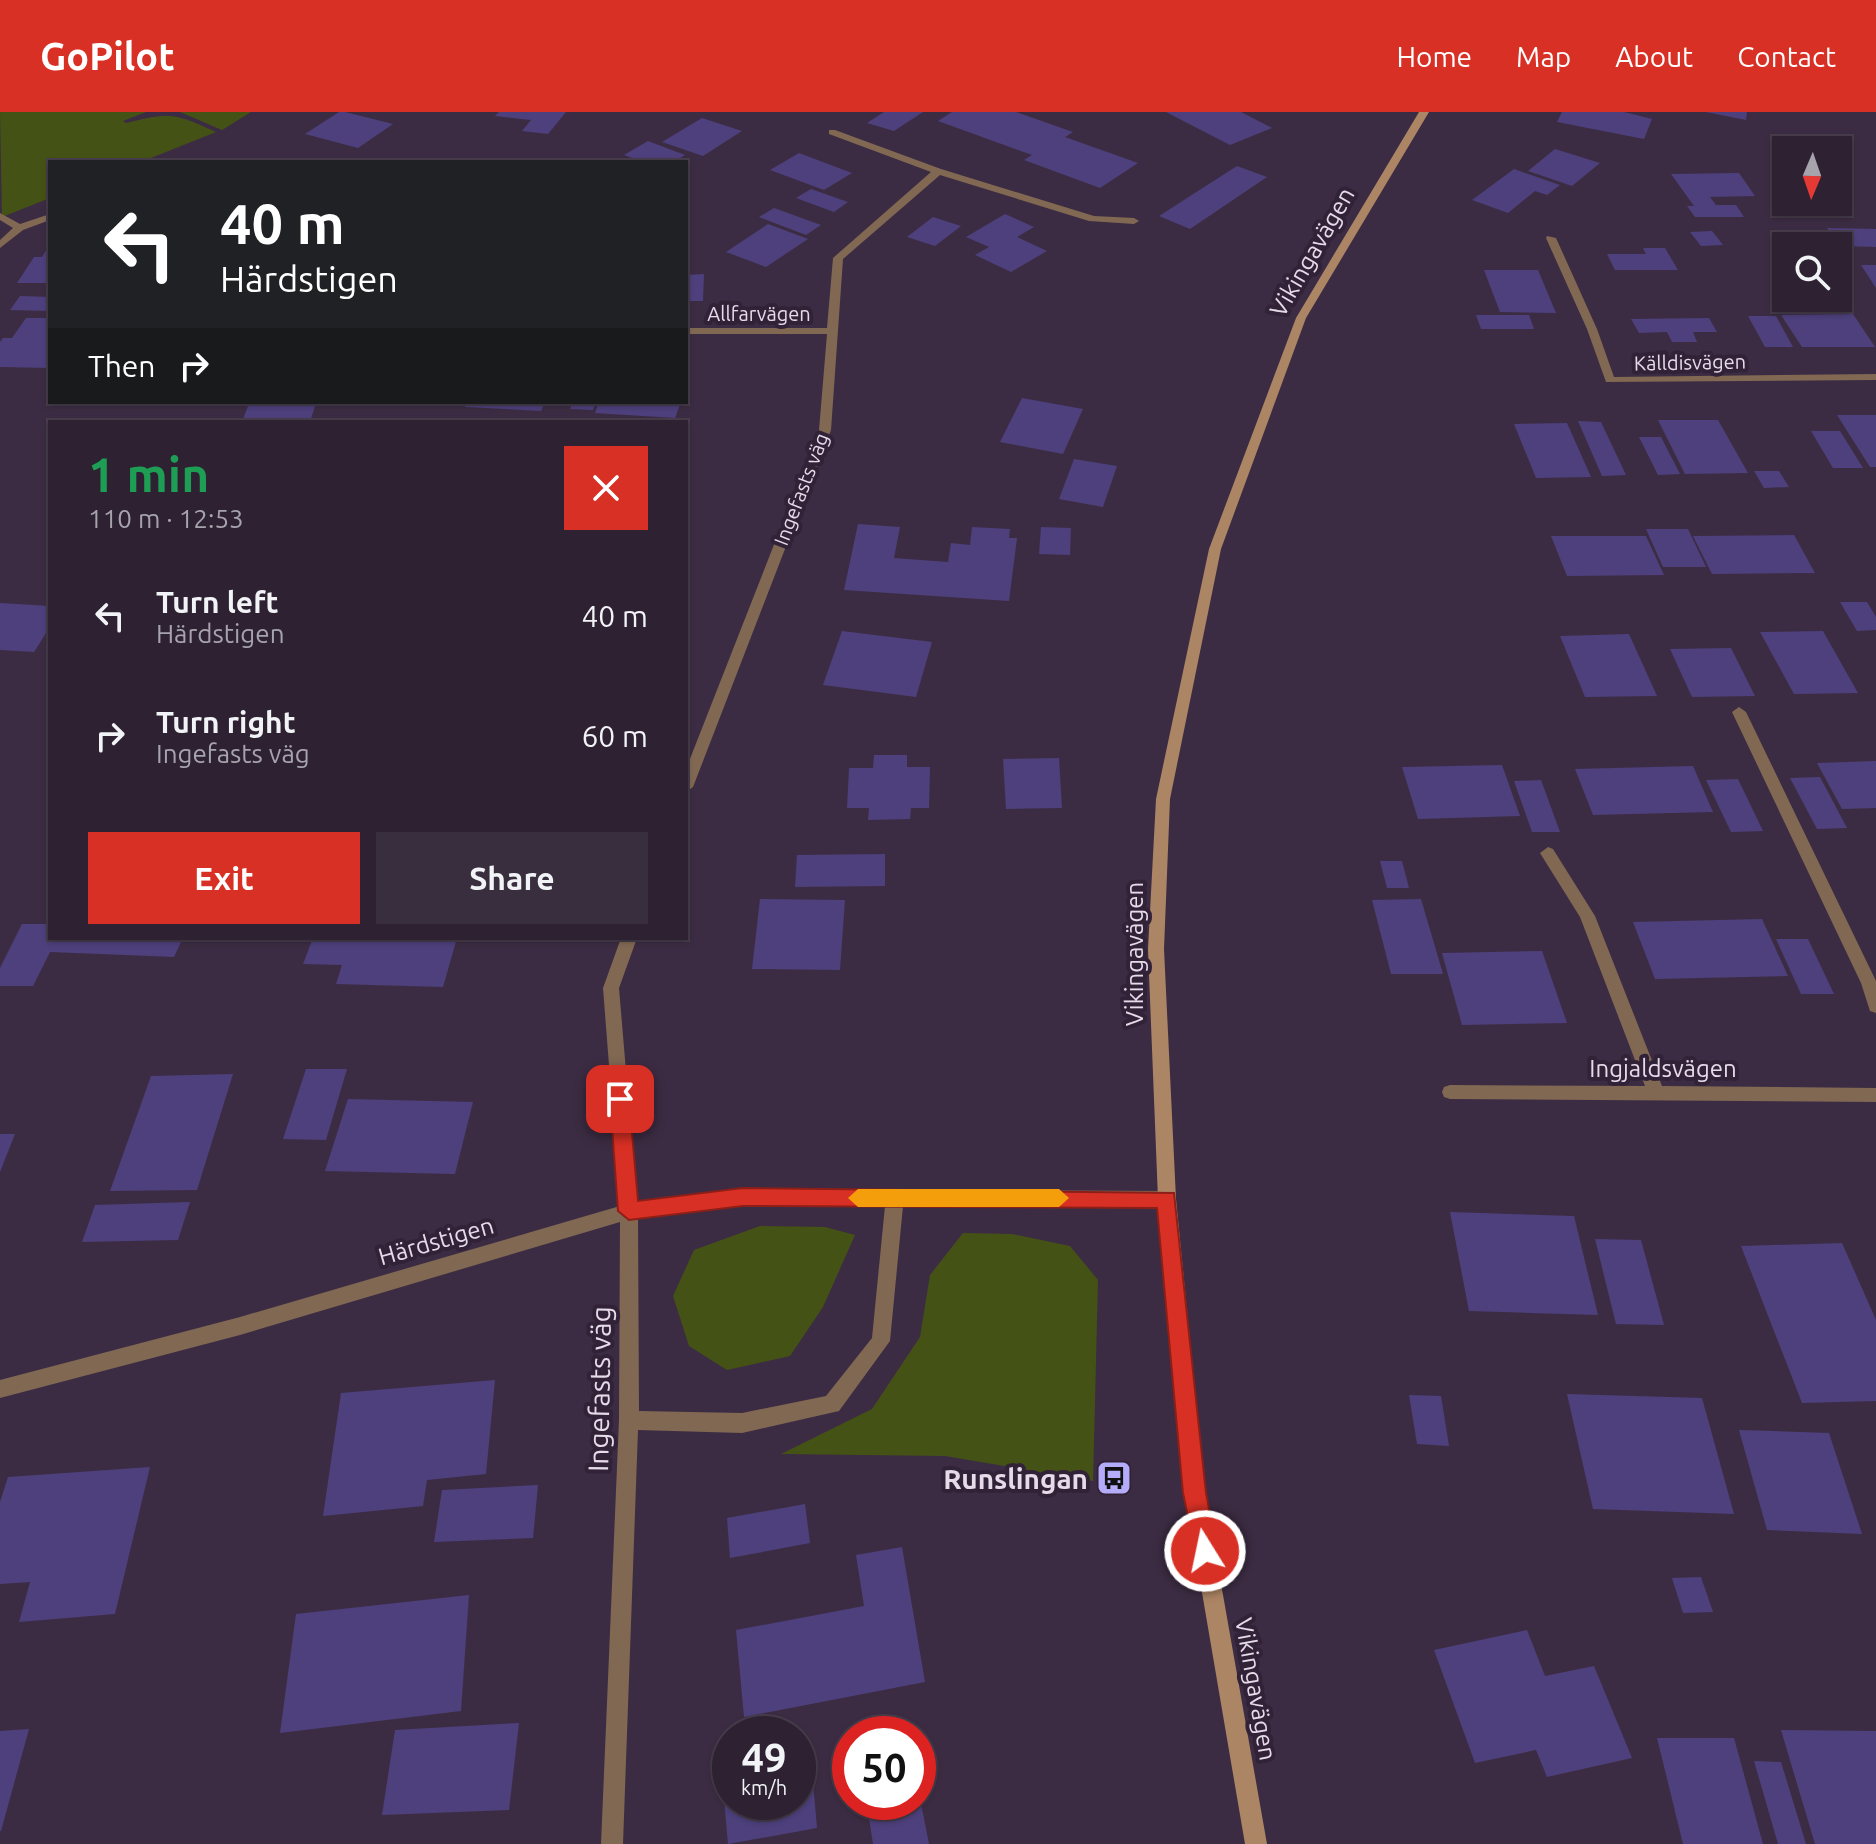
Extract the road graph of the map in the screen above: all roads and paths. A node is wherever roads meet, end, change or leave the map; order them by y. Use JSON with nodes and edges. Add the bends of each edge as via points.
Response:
{"nodes":[{"id":1,"x":1424,"y":112,"type":"edge"},
{"id":2,"x":832,"y":132,"type":"dead end"},
{"id":3,"x":938,"y":171,"type":"junction"},
{"id":4,"x":0,"y":216,"type":"edge"},
{"id":5,"x":48,"y":218,"type":"edge"},
{"id":6,"x":1134,"y":221,"type":"dead end"},
{"id":7,"x":19,"y":228,"type":"junction"},
{"id":8,"x":1551,"y":238,"type":"dead end"},
{"id":9,"x":0,"y":245,"type":"edge"},
{"id":10,"x":688,"y":331,"type":"edge"},
{"id":11,"x":832,"y":331,"type":"junction"},
{"id":12,"x":1876,"y":377,"type":"edge"},
{"id":13,"x":1739,"y":712,"type":"dead end"},
{"id":14,"x":688,"y":782,"type":"edge"},
{"id":15,"x":1548,"y":853,"type":"dead end"},
{"id":16,"x":628,"y":940,"type":"edge"},
{"id":17,"x":1876,"y":1006,"type":"edge"},
{"id":18,"x":1655,"y":1091,"type":"junction"},
{"id":19,"x":1450,"y":1092,"type":"dead end"},
{"id":20,"x":1876,"y":1095,"type":"edge"},
{"id":21,"x":895,"y":1199,"type":"junction"},
{"id":22,"x":1167,"y":1199,"type":"junction"},
{"id":23,"x":629,"y":1211,"type":"junction"},
{"id":24,"x":0,"y":1389,"type":"edge"},
{"id":25,"x":629,"y":1420,"type":"junction"},
{"id":26,"x":612,"y":1844,"type":"edge"},
{"id":27,"x":1256,"y":1844,"type":"edge"}],
"edges":[{"from":1,"to":22,"type":"main road","name":"Vikingavägen","via":[[1301,318],[1215,549],[1163,799],[1156,949]]},
{"from":2,"to":3,"type":"street"},
{"from":3,"to":6,"type":"street","via":[[1093,219]]},
{"from":3,"to":11,"type":"street","name":"Ingefasts väg","via":[[838,258]]},
{"from":4,"to":7,"type":"street"},
{"from":5,"to":7,"type":"street"},
{"from":7,"to":9,"type":"street"},
{"from":8,"to":12,"type":"street","name":"Källdisvägen","via":[[1610,380]]},
{"from":10,"to":11,"type":"street","name":"Allfarvägen"},
{"from":11,"to":14,"type":"street","name":"Ingefasts väg","via":[[825,430]]},
{"from":13,"to":17,"type":"street"},
{"from":15,"to":18,"type":"street","via":[[1587,916]]},
{"from":16,"to":23,"type":"street","name":"Ingefasts väg","via":[[611,988]]},
{"from":18,"to":19,"type":"street","name":"Ingjaldsvägen"},
{"from":18,"to":20,"type":"street","name":"Ingjaldsvägen"},
{"from":21,"to":22,"type":"street","name":"Härdstigen"},
{"from":21,"to":23,"type":"street","name":"Härdstigen","via":[[743,1197]]},
{"from":21,"to":25,"type":"street","via":[[881,1341],[832,1404],[742,1423]]},
{"from":22,"to":27,"type":"main road","name":"Vikingavägen","via":[[1195,1493]]},
{"from":23,"to":24,"type":"street","name":"Härdstigen","via":[[240,1326]]},
{"from":23,"to":25,"type":"street","name":"Ingefasts väg"},
{"from":25,"to":26,"type":"street","name":"Ingefasts väg"}]}
